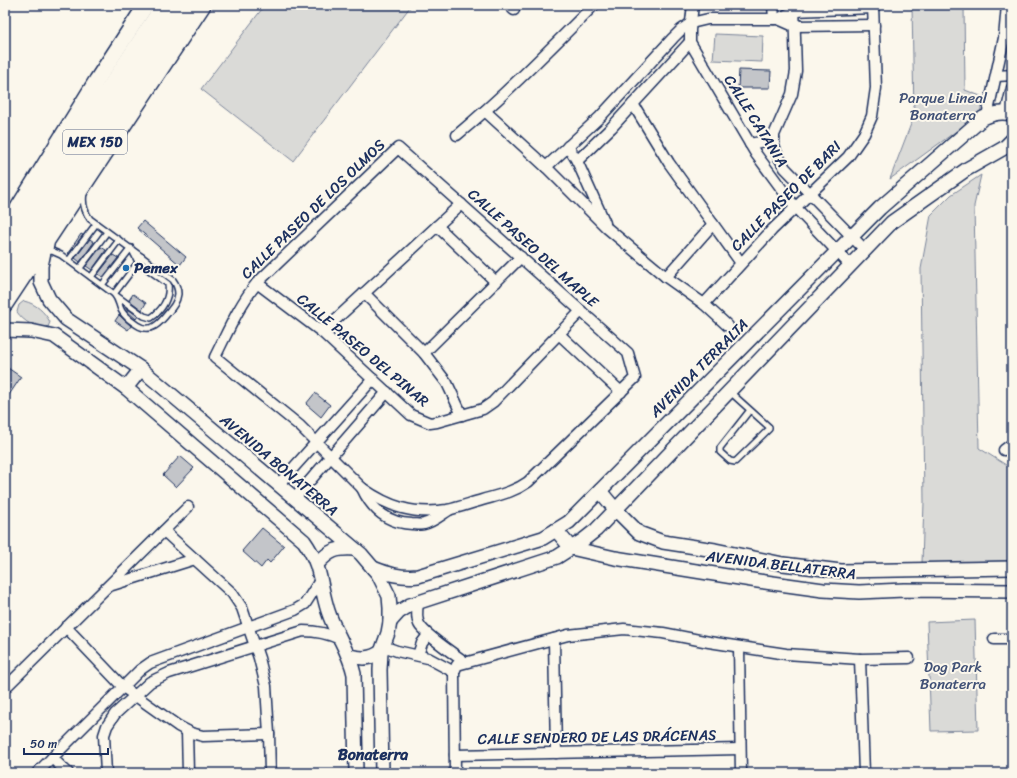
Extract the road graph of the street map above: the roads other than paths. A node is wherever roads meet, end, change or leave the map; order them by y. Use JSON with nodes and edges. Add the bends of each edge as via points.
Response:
{"nodes":[{"id":1,"x":146,"y":5,"type":"edge"},
{"id":2,"x":166,"y":5,"type":"edge"},
{"id":3,"x":185,"y":5,"type":"edge"},
{"id":4,"x":190,"y":5,"type":"edge"},
{"id":5,"x":203,"y":5,"type":"edge"},
{"id":6,"x":594,"y":5,"type":"edge"},
{"id":7,"x":693,"y":5,"type":"edge"},
{"id":8,"x":773,"y":5,"type":"edge"},
{"id":9,"x":1007,"y":5,"type":"edge"},
{"id":10,"x":874,"y":7,"type":"edge"},
{"id":11,"x":794,"y":8,"type":"edge"},
{"id":12,"x":776,"y":19,"type":"junction"},
{"id":13,"x":691,"y":23,"type":"junction"},
{"id":14,"x":172,"y":25,"type":"junction"},
{"id":15,"x":874,"y":25,"type":"junction"},
{"id":16,"x":794,"y":26,"type":"junction"},
{"id":17,"x":690,"y":42,"type":"junction"},
{"id":18,"x":1012,"y":75,"type":"edge"},
{"id":19,"x":997,"y":76,"type":"junction"},
{"id":20,"x":1012,"y":88,"type":"edge"},
{"id":21,"x":633,"y":104,"type":"junction"},
{"id":22,"x":485,"y":111,"type":"junction"},
{"id":23,"x":1009,"y":114,"type":"edge"},
{"id":24,"x":987,"y":116,"type":"junction"},
{"id":25,"x":457,"y":135,"type":"dead end"},
{"id":26,"x":774,"y":139,"type":"junction"},
{"id":27,"x":750,"y":144,"type":"junction"},
{"id":28,"x":568,"y":146,"type":"junction"},
{"id":29,"x":1009,"y":147,"type":"edge"},
{"id":30,"x":398,"y":148,"type":"joint"},
{"id":31,"x":577,"y":161,"type":"junction"},
{"id":32,"x":546,"y":167,"type":"junction"},
{"id":33,"x":92,"y":173,"type":"junction"},
{"id":34,"x":809,"y":193,"type":"junction"},
{"id":35,"x":461,"y":204,"type":"junction"},
{"id":36,"x":795,"y":207,"type":"junction"},
{"id":37,"x":96,"y":224,"type":"junction"},
{"id":38,"x":713,"y":224,"type":"junction"},
{"id":39,"x":437,"y":226,"type":"junction"},
{"id":40,"x":5,"y":228,"type":"edge"},
{"id":41,"x":607,"y":228,"type":"junction"},
{"id":42,"x":107,"y":232,"type":"junction"},
{"id":43,"x":852,"y":237,"type":"junction"},
{"id":44,"x":119,"y":240,"type":"junction"},
{"id":45,"x":131,"y":248,"type":"junction"},
{"id":46,"x":865,"y":250,"type":"junction"},
{"id":47,"x":837,"y":252,"type":"junction"},
{"id":48,"x":40,"y":255,"type":"junction"},
{"id":49,"x":142,"y":256,"type":"junction"},
{"id":50,"x":521,"y":257,"type":"junction"},
{"id":51,"x":69,"y":260,"type":"junction"},
{"id":52,"x":138,"y":262,"type":"junction"},
{"id":53,"x":741,"y":263,"type":"junction"},
{"id":54,"x":8,"y":264,"type":"edge"},
{"id":55,"x":850,"y":265,"type":"junction"},
{"id":56,"x":80,"y":268,"type":"junction"},
{"id":57,"x":91,"y":277,"type":"junction"},
{"id":58,"x":666,"y":278,"type":"junction"},
{"id":59,"x":496,"y":282,"type":"junction"},
{"id":60,"x":257,"y":283,"type":"junction"},
{"id":61,"x":102,"y":285,"type":"junction"},
{"id":62,"x":114,"y":294,"type":"junction"},
{"id":63,"x":364,"y":294,"type":"junction"},
{"id":64,"x":5,"y":295,"type":"edge"},
{"id":65,"x":5,"y":304,"type":"edge"},
{"id":66,"x":704,"y":304,"type":"junction"},
{"id":67,"x":581,"y":311,"type":"junction"},
{"id":68,"x":66,"y":319,"type":"junction"},
{"id":69,"x":728,"y":326,"type":"dead end"},
{"id":70,"x":5,"y":330,"type":"edge"},
{"id":71,"x":322,"y":332,"type":"junction"},
{"id":72,"x":560,"y":334,"type":"junction"},
{"id":73,"x":54,"y":336,"type":"junction"},
{"id":74,"x":424,"y":352,"type":"junction"},
{"id":75,"x":141,"y":369,"type":"junction"},
{"id":76,"x":373,"y":379,"type":"junction"},
{"id":77,"x":126,"y":388,"type":"junction"},
{"id":78,"x":729,"y":391,"type":"junction"},
{"id":79,"x":387,"y":392,"type":"junction"},
{"id":80,"x":621,"y":392,"type":"junction"},
{"id":81,"x":750,"y":410,"type":"junction"},
{"id":82,"x":462,"y":415,"type":"junction"},
{"id":83,"x":316,"y":443,"type":"junction"},
{"id":84,"x":331,"y":457,"type":"junction"},
{"id":85,"x":278,"y":485,"type":"junction"},
{"id":86,"x":362,"y":488,"type":"junction"},
{"id":87,"x":600,"y":491,"type":"junction"},
{"id":88,"x":294,"y":499,"type":"junction"},
{"id":89,"x":188,"y":507,"type":"dead end"},
{"id":90,"x":450,"y":509,"type":"junction"},
{"id":91,"x":615,"y":509,"type":"junction"},
{"id":92,"x":556,"y":530,"type":"junction"},
{"id":93,"x":164,"y":531,"type":"junction"},
{"id":94,"x":571,"y":548,"type":"junction"},
{"id":95,"x":354,"y":549,"type":"junction"},
{"id":96,"x":195,"y":559,"type":"junction"},
{"id":97,"x":317,"y":564,"type":"junction"},
{"id":98,"x":374,"y":568,"type":"junction"},
{"id":99,"x":1012,"y":568,"type":"edge"},
{"id":100,"x":321,"y":579,"type":"junction"},
{"id":101,"x":108,"y":587,"type":"junction"},
{"id":102,"x":1012,"y":591,"type":"edge"},
{"id":103,"x":418,"y":603,"type":"junction"},
{"id":104,"x":390,"y":622,"type":"junction"},
{"id":105,"x":66,"y":627,"type":"junction"},
{"id":106,"x":248,"y":627,"type":"junction"},
{"id":107,"x":428,"y":635,"type":"junction"},
{"id":108,"x":994,"y":638,"type":"dead end"},
{"id":109,"x":340,"y":639,"type":"junction"},
{"id":110,"x":554,"y":639,"type":"junction"},
{"id":111,"x":1012,"y":639,"type":"edge"},
{"id":112,"x":254,"y":646,"type":"junction"},
{"id":113,"x":739,"y":647,"type":"junction"},
{"id":114,"x":382,"y":649,"type":"junction"},
{"id":115,"x":418,"y":655,"type":"junction"},
{"id":116,"x":350,"y":656,"type":"junction"},
{"id":117,"x":909,"y":658,"type":"dead end"},
{"id":118,"x":860,"y":659,"type":"junction"},
{"id":119,"x":459,"y":667,"type":"junction"},
{"id":120,"x":123,"y":686,"type":"junction"},
{"id":121,"x":5,"y":688,"type":"edge"},
{"id":122,"x":135,"y":695,"type":"junction"},
{"id":123,"x":187,"y":731,"type":"junction"},
{"id":124,"x":269,"y":734,"type":"junction"},
{"id":125,"x":740,"y":749,"type":"junction"},
{"id":126,"x":556,"y":753,"type":"junction"},
{"id":127,"x":455,"y":755,"type":"junction"},
{"id":128,"x":52,"y":758,"type":"junction"},
{"id":129,"x":37,"y":773,"type":"edge"},
{"id":130,"x":68,"y":773,"type":"edge"},
{"id":131,"x":106,"y":773,"type":"edge"},
{"id":132,"x":188,"y":773,"type":"edge"},
{"id":133,"x":270,"y":773,"type":"edge"},
{"id":134,"x":356,"y":773,"type":"edge"},
{"id":135,"x":382,"y":773,"type":"edge"},
{"id":136,"x":455,"y":773,"type":"edge"},
{"id":137,"x":741,"y":773,"type":"edge"},
{"id":138,"x":864,"y":773,"type":"edge"}],
"edges":[{"from":1,"to":40,"type":"main road","via":[[96,80]]},
{"from":2,"to":54,"type":"highway"},
{"from":3,"to":14,"type":"highway","number":"MEX 15D"},
{"from":4,"to":14,"type":"highway"},
{"from":5,"to":33,"type":"main road"},
{"from":6,"to":22,"type":"street"},
{"from":7,"to":13,"type":"street"},
{"from":8,"to":12,"type":"street"},
{"from":9,"to":19,"type":"street"},
{"from":10,"to":11,"type":"street"},
{"from":10,"to":15,"type":"street","name":"CALLE PASEO DE BARI"},
{"from":11,"to":12,"type":"street"},
{"from":11,"to":16,"type":"street"},
{"from":12,"to":13,"type":"street","via":[[708,19]]},
{"from":12,"to":16,"type":"street"},
{"from":13,"to":17,"type":"street"},
{"from":13,"to":28,"type":"street","via":[[677,34],[600,117]]},
{"from":14,"to":54,"type":"highway","number":"MEX 15D"},
{"from":15,"to":16,"type":"street"},
{"from":15,"to":34,"type":"street","name":"CALLE PASEO DE BARI","via":[[876,88],[872,116],[864,134],[848,157]]},
{"from":16,"to":26,"type":"street","via":[[796,71],[792,94]]},
{"from":17,"to":21,"type":"street"},
{"from":17,"to":27,"type":"street","name":"CALLE CATANIA"},
{"from":18,"to":19,"type":"street"},
{"from":19,"to":24,"type":"street"},
{"from":20,"to":23,"type":"street"},
{"from":21,"to":31,"type":"street"},
{"from":21,"to":38,"type":"street","via":[[669,163]]},
{"from":22,"to":25,"type":"street"},
{"from":22,"to":32,"type":"street"},
{"from":23,"to":24,"type":"street","name":"AVENIDA TERRALTA"},
{"from":24,"to":43,"type":"street","name":"AVENIDA TERRALTA","via":[[880,208]]},
{"from":26,"to":27,"type":"street"},
{"from":26,"to":34,"type":"street","via":[[777,154],[785,168]]},
{"from":27,"to":36,"type":"street","name":"CALLE CATANIA"},
{"from":28,"to":31,"type":"street"},
{"from":28,"to":32,"type":"street"},
{"from":29,"to":46,"type":"street","via":[[967,169],[892,222]]},
{"from":30,"to":35,"type":"street","name":"CALLE PASEO DEL MAPLE"},
{"from":30,"to":60,"type":"street","name":"CALLE PASEO DE LOS OLMOS"},
{"from":31,"to":41,"type":"street"},
{"from":32,"to":41,"type":"street"},
{"from":33,"to":37,"type":"lane","via":[[83,205],[85,213]]},
{"from":33,"to":48,"type":"main road"},
{"from":34,"to":36,"type":"street","name":"CALLE PASEO DE BARI"},
{"from":34,"to":43,"type":"street"},
{"from":35,"to":39,"type":"street"},
{"from":35,"to":50,"type":"street","name":"CALLE PASEO DEL MAPLE"},
{"from":36,"to":47,"type":"street","name":"CALLE CATANIA"},
{"from":36,"to":53,"type":"street","name":"CALLE PASEO DE BARI"},
{"from":37,"to":42,"type":"lane"},
{"from":37,"to":51,"type":"lane"},
{"from":38,"to":53,"type":"street"},
{"from":38,"to":58,"type":"street"},
{"from":39,"to":59,"type":"street"},
{"from":39,"to":63,"type":"street"},
{"from":41,"to":58,"type":"street"},
{"from":42,"to":44,"type":"lane"},
{"from":42,"to":56,"type":"lane"},
{"from":43,"to":46,"type":"street"},
{"from":43,"to":47,"type":"street","name":"AVENIDA TERRALTA"},
{"from":44,"to":45,"type":"lane"},
{"from":44,"to":57,"type":"lane"},
{"from":45,"to":49,"type":"lane"},
{"from":45,"to":52,"type":"lane"},
{"from":45,"to":61,"type":"lane"},
{"from":46,"to":55,"type":"street"},
{"from":47,"to":55,"type":"street","name":"CALLE CATANIA"},
{"from":47,"to":87,"type":"street","name":"AVENIDA TERRALTA"},
{"from":48,"to":51,"type":"lane","via":[[52,251]]},
{"from":48,"to":65,"type":"main road"},
{"from":48,"to":68,"type":"street","name":"AVENIDA BONATERRA","via":[[41,282],[49,299]]},
{"from":49,"to":52,"type":"lane"},
{"from":49,"to":62,"type":"lane","via":[[168,275],[176,285],[176,303],[160,324],[146,328],[138,326],[124,315]]},
{"from":50,"to":59,"type":"street"},
{"from":50,"to":67,"type":"street","name":"CALLE PASEO DEL MAPLE"},
{"from":51,"to":56,"type":"lane"},
{"from":52,"to":62,"type":"lane"},
{"from":52,"to":62,"type":"lane","via":[[168,284],[168,300],[151,318],[144,316]]},
{"from":53,"to":66,"type":"street","name":"CALLE PASEO DE BARI"},
{"from":54,"to":64,"type":"highway","via":[[12,277]]},
{"from":55,"to":78,"type":"street"},
{"from":56,"to":57,"type":"lane"},
{"from":57,"to":61,"type":"lane"},
{"from":58,"to":66,"type":"street"},
{"from":59,"to":74,"type":"street"},
{"from":60,"to":71,"type":"street","name":"CALLE PASEO DEL PINAR"},
{"from":60,"to":83,"type":"street","name":"CALLE PASEO DE LOS OLMOS","via":[[247,294],[215,357],[300,426]]},
{"from":61,"to":62,"type":"lane"},
{"from":63,"to":71,"type":"street"},
{"from":63,"to":74,"type":"street"},
{"from":66,"to":69,"type":"street"},
{"from":67,"to":72,"type":"street","name":"CALLE PASEO DEL PINAR"},
{"from":67,"to":80,"type":"street","name":"CALLE PASEO DEL MAPLE","via":[[628,353],[635,378]]},
{"from":68,"to":73,"type":"street"},
{"from":68,"to":75,"type":"street","name":"AVENIDA BONATERRA"},
{"from":70,"to":73,"type":"street","via":[[32,331]]},
{"from":71,"to":76,"type":"street","name":"CALLE PASEO DEL PINAR"},
{"from":72,"to":80,"type":"street"},
{"from":72,"to":82,"type":"street","name":"CALLE PASEO DEL PINAR","via":[[493,402],[483,409]]},
{"from":73,"to":77,"type":"street"},
{"from":74,"to":82,"type":"street","via":[[447,383]]},
{"from":75,"to":77,"type":"street"},
{"from":75,"to":85,"type":"street","name":"AVENIDA BONATERRA"},
{"from":76,"to":79,"type":"street","name":"CALLE PASEO DEL PINAR"},
{"from":76,"to":83,"type":"street"},
{"from":77,"to":97,"type":"street","via":[[304,541]]},
{"from":78,"to":81,"type":"lane"},
{"from":78,"to":91,"type":"street"},
{"from":79,"to":82,"type":"street","name":"CALLE PASEO DEL PINAR","via":[[412,414],[430,423]]},
{"from":79,"to":84,"type":"street"},
{"from":80,"to":90,"type":"street","via":[[521,487]]},
{"from":81,"to":81,"type":"lane","via":[[769,429],[735,462],[731,462],[720,452],[720,448]]},
{"from":83,"to":84,"type":"street"},
{"from":83,"to":85,"type":"street"},
{"from":84,"to":86,"type":"street"},
{"from":84,"to":88,"type":"street"},
{"from":85,"to":88,"type":"street","name":"AVENIDA BONATERRA"},
{"from":86,"to":90,"type":"street","via":[[387,504],[415,511]]},
{"from":86,"to":90,"type":"street","via":[[376,510],[389,519],[406,524],[424,524],[435,520]]},
{"from":87,"to":91,"type":"street","name":"AVENIDA BELLATERRA"},
{"from":87,"to":92,"type":"street","name":"AVENIDA TERRALTA","via":[[569,522]]},
{"from":88,"to":95,"type":"street","name":"AVENIDA BONATERRA"},
{"from":89,"to":93,"type":"street"},
{"from":91,"to":94,"type":"street","via":[[596,530]]},
{"from":91,"to":99,"type":"street","name":"AVENIDA BELLATERRA","via":[[639,533],[663,542],[783,564],[841,571]]},
{"from":92,"to":94,"type":"street"},
{"from":92,"to":98,"type":"street","name":"AVENIDA TERRALTA","via":[[543,538],[418,576],[401,577]]},
{"from":93,"to":96,"type":"street"},
{"from":93,"to":101,"type":"street"},
{"from":94,"to":102,"type":"street","name":"AVENIDA BELLATERRA","via":[[615,558],[823,590]]},
{"from":94,"to":103,"type":"street","via":[[557,557]]},
{"from":95,"to":97,"type":"street","via":[[340,548],[327,554]]},
{"from":95,"to":98,"type":"street","name":"AVENIDA BONATERRA"},
{"from":96,"to":101,"type":"street"},
{"from":96,"to":106,"type":"street","via":[[232,593],[242,608]]},
{"from":97,"to":100,"type":"street"},
{"from":98,"to":104,"type":"street","name":"AVENIDA BONATERRA","via":[[389,596]]},
{"from":100,"to":106,"type":"street","via":[[305,604]]},
{"from":100,"to":109,"type":"street","via":[[328,610]]},
{"from":101,"to":105,"type":"street"},
{"from":103,"to":104,"type":"street","via":[[399,612]]},
{"from":103,"to":107,"type":"street","via":[[418,622]]},
{"from":104,"to":114,"type":"street","name":"AVENIDA BONATERRA"},
{"from":105,"to":120,"type":"street"},
{"from":105,"to":121,"type":"street"},
{"from":106,"to":112,"type":"street"},
{"from":106,"to":120,"type":"street","via":[[150,663]]},
{"from":107,"to":115,"type":"street"},
{"from":107,"to":119,"type":"street"},
{"from":108,"to":111,"type":"street"},
{"from":109,"to":112,"type":"street","via":[[326,633],[303,631]]},
{"from":109,"to":116,"type":"street"},
{"from":110,"to":113,"type":"street","via":[[624,629],[663,633]]},
{"from":110,"to":119,"type":"street"},
{"from":110,"to":126,"type":"street"},
{"from":112,"to":122,"type":"street","via":[[169,673],[150,682]]},
{"from":112,"to":124,"type":"street","via":[[266,686]]},
{"from":113,"to":118,"type":"street","via":[[786,654]]},
{"from":113,"to":125,"type":"street"},
{"from":114,"to":115,"type":"street"},
{"from":114,"to":116,"type":"street","via":[[373,657]]},
{"from":114,"to":135,"type":"street","name":"AVENIDA BONATERRA"},
{"from":115,"to":119,"type":"street"},
{"from":116,"to":134,"type":"street","via":[[354,674]]},
{"from":117,"to":118,"type":"street"},
{"from":118,"to":138,"type":"street"},
{"from":119,"to":127,"type":"street"},
{"from":120,"to":122,"type":"street"},
{"from":120,"to":128,"type":"street"},
{"from":122,"to":123,"type":"street"},
{"from":122,"to":131,"type":"street","via":[[115,714],[107,726],[104,735]]},
{"from":123,"to":124,"type":"street","via":[[203,736]]},
{"from":123,"to":132,"type":"street"},
{"from":124,"to":133,"type":"street"},
{"from":125,"to":126,"type":"street","name":"CALLE SENDERO DE LAS DRÁCENAS"},
{"from":125,"to":137,"type":"street"},
{"from":126,"to":127,"type":"street","name":"CALLE SENDERO DE LAS DRÁCENAS"},
{"from":127,"to":136,"type":"street"},
{"from":128,"to":129,"type":"street"},
{"from":128,"to":130,"type":"street"}]}
